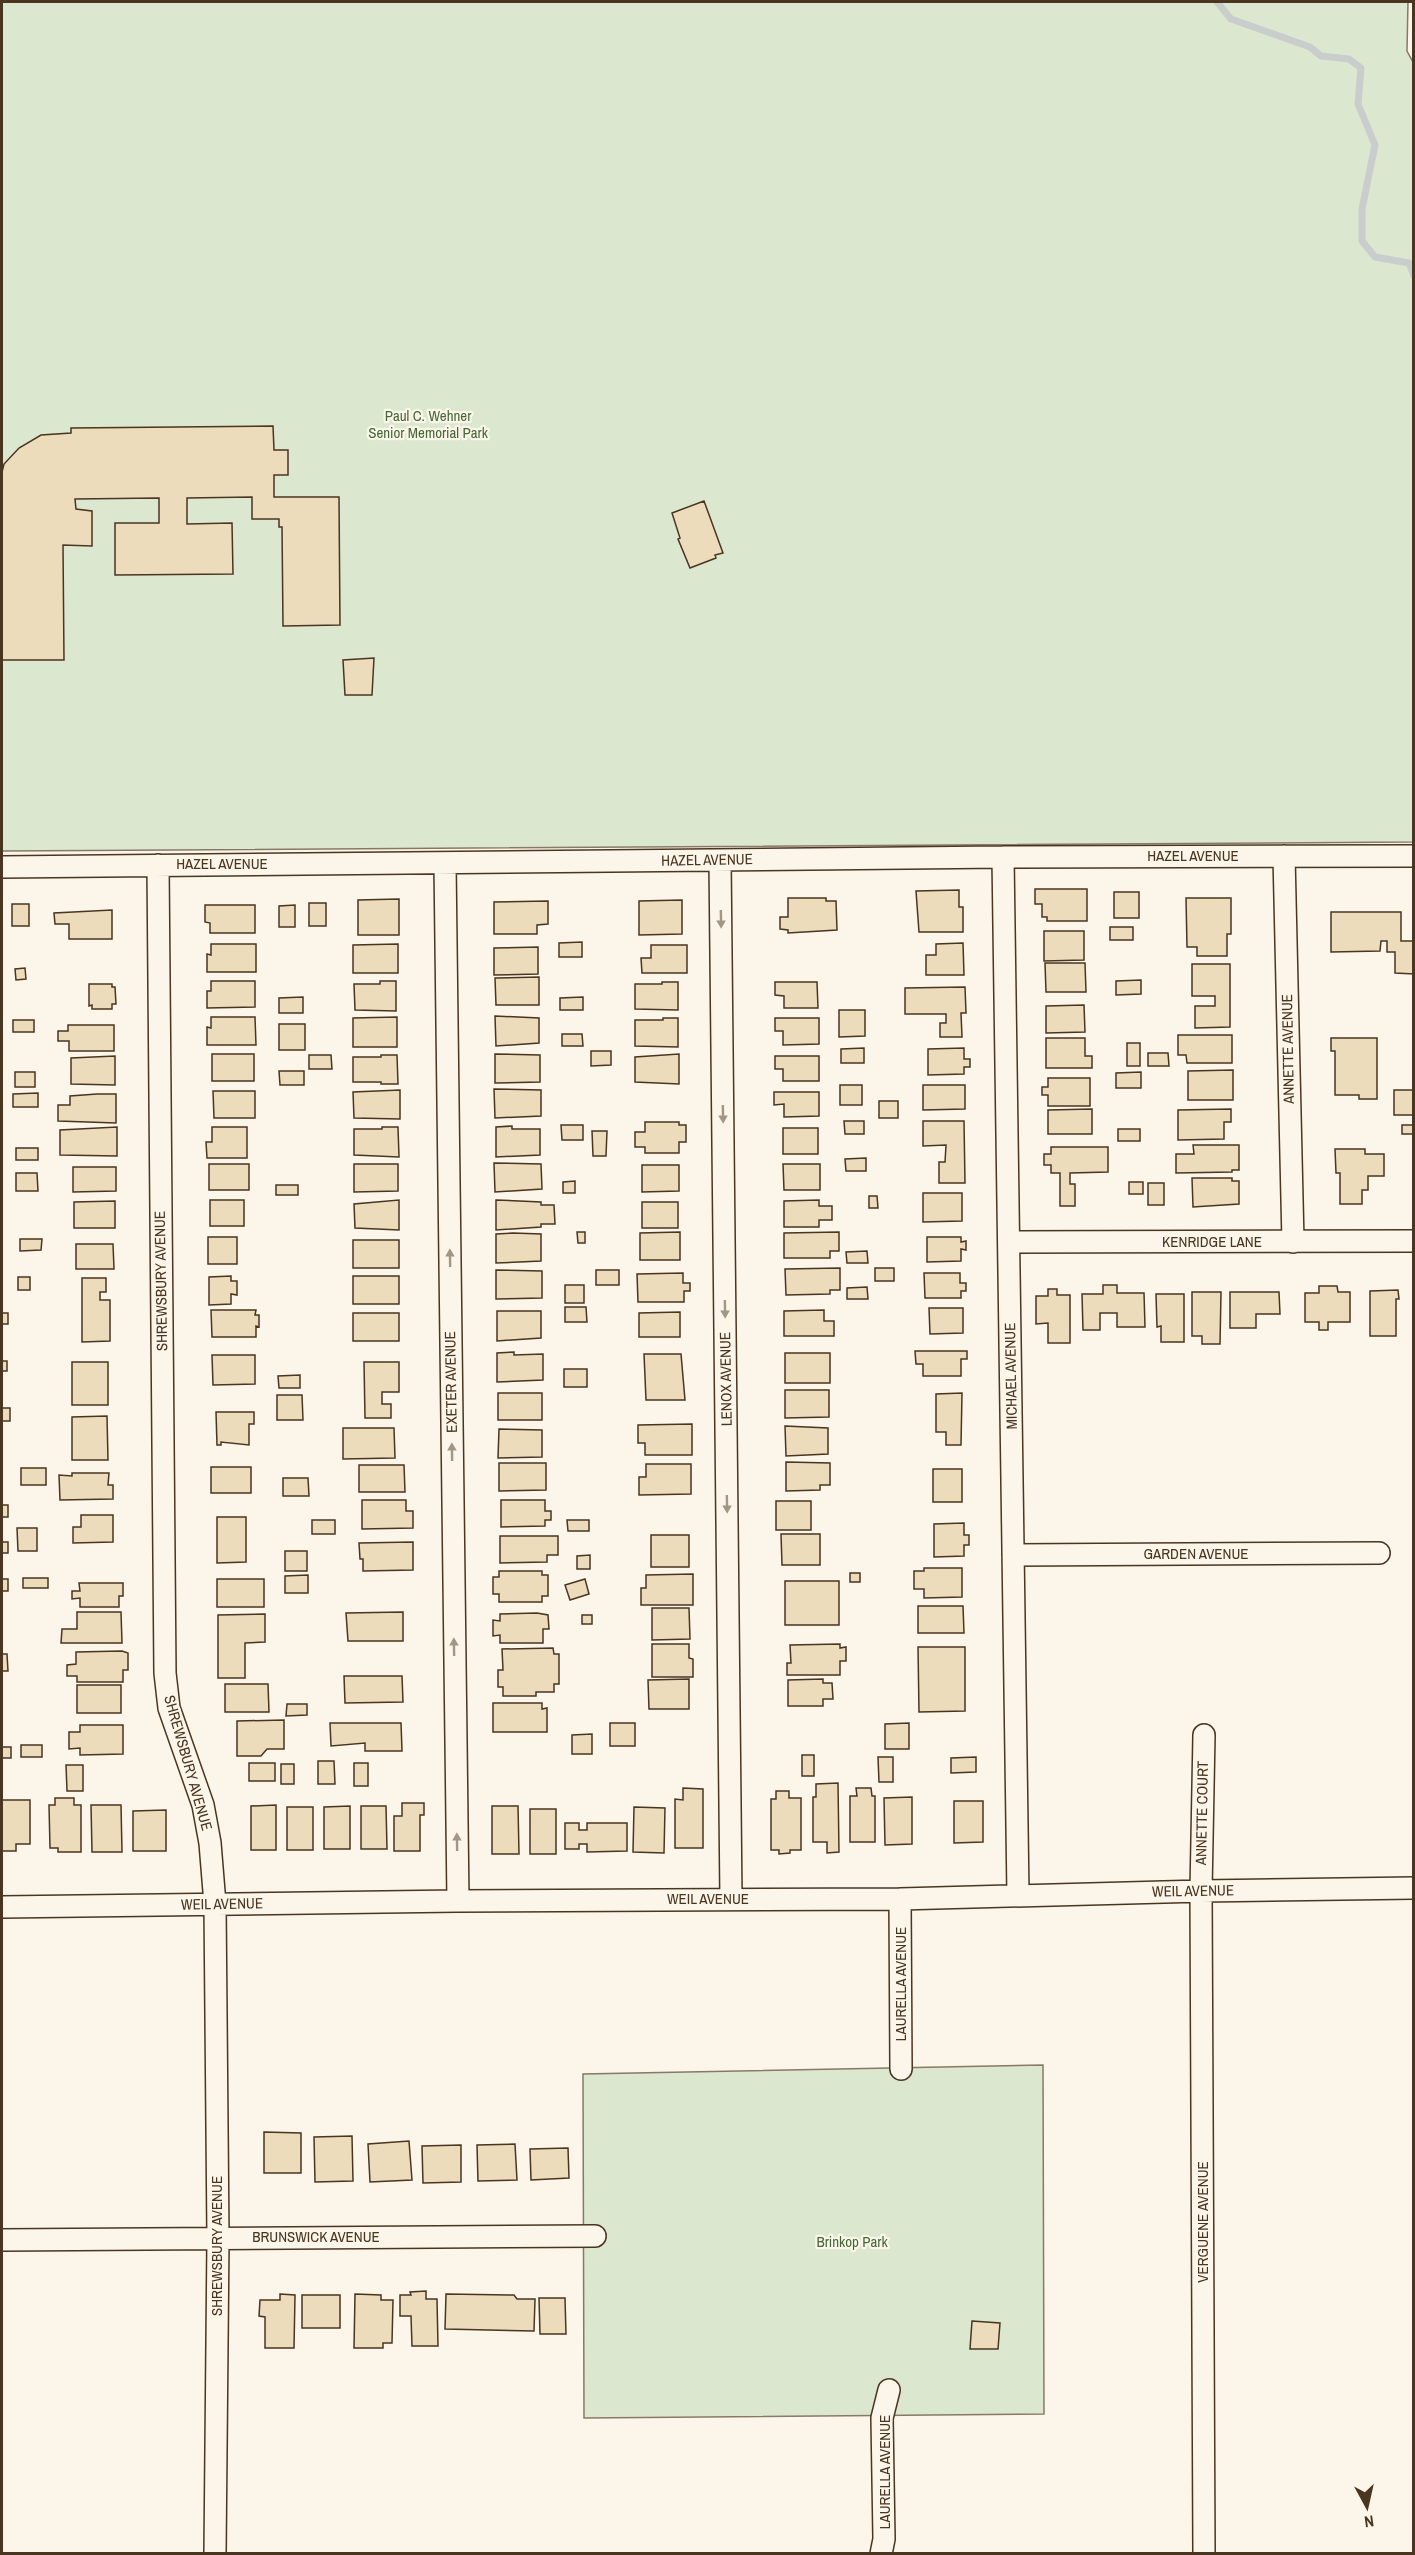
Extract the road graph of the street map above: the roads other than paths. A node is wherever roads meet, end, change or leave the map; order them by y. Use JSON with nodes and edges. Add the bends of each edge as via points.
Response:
{"nodes":[{"id":1,"x":1284,"y":856,"type":"junction"},
{"id":2,"x":1413,"y":856,"type":"edge"},
{"id":3,"x":1003,"y":858,"type":"junction"},
{"id":4,"x":720,"y":860,"type":"junction"},
{"id":5,"x":445,"y":863,"type":"junction"},
{"id":6,"x":158,"y":865,"type":"junction"},
{"id":7,"x":2,"y":867,"type":"edge"},
{"id":8,"x":1413,"y":1241,"type":"edge"},
{"id":9,"x":1010,"y":1242,"type":"junction"},
{"id":10,"x":1293,"y":1242,"type":"junction"},
{"id":11,"x":1379,"y":1553,"type":"dead end"},
{"id":12,"x":1013,"y":1555,"type":"junction"},
{"id":13,"x":1204,"y":1735,"type":"dead end"},
{"id":14,"x":1413,"y":1888,"type":"edge"},
{"id":15,"x":1201,"y":1891,"type":"junction"},
{"id":16,"x":1018,"y":1895,"type":"junction"},
{"id":17,"x":731,"y":1899,"type":"junction"},
{"id":18,"x":900,"y":1899,"type":"junction"},
{"id":19,"x":458,"y":1901,"type":"junction"},
{"id":20,"x":215,"y":1904,"type":"junction"},
{"id":21,"x":2,"y":1907,"type":"edge"},
{"id":22,"x":901,"y":2069,"type":"dead end"},
{"id":23,"x":595,"y":2236,"type":"dead end"},
{"id":24,"x":218,"y":2238,"type":"junction"},
{"id":25,"x":2,"y":2240,"type":"edge"},
{"id":26,"x":890,"y":2390,"type":"dead end"},
{"id":27,"x":215,"y":2553,"type":"edge"},
{"id":28,"x":881,"y":2553,"type":"edge"},
{"id":29,"x":1204,"y":2553,"type":"edge"}],
"edges":[{"from":1,"to":2,"type":"street","name":"HAZEL AVENUE"},
{"from":1,"to":3,"type":"street","name":"HAZEL AVENUE"},
{"from":1,"to":10,"type":"street","name":"ANNETTE AVENUE"},
{"from":3,"to":4,"type":"street","name":"HAZEL AVENUE"},
{"from":3,"to":9,"type":"street","name":"MICHAEL AVENUE"},
{"from":4,"to":5,"type":"street","name":"HAZEL AVENUE"},
{"from":4,"to":17,"type":"street","name":"LENOX AVENUE","one_way":true},
{"from":5,"to":6,"type":"street","name":"HAZEL AVENUE"},
{"from":19,"to":5,"type":"street","name":"EXETER AVENUE","one_way":true},
{"from":6,"to":7,"type":"street","name":"HAZEL AVENUE"},
{"from":6,"to":20,"type":"street","name":"SHREWSBURY AVENUE","via":[[165,1673],[170,1708],[203,1805]]},
{"from":8,"to":10,"type":"street","name":"KENRIDGE LANE"},
{"from":9,"to":10,"type":"street","name":"KENRIDGE LANE"},
{"from":9,"to":12,"type":"street","name":"MICHAEL AVENUE"},
{"from":11,"to":12,"type":"street","name":"GARDEN AVENUE"},
{"from":12,"to":16,"type":"street","name":"MICHAEL AVENUE"},
{"from":13,"to":15,"type":"street","name":"ANNETTE COURT"},
{"from":14,"to":15,"type":"street","name":"WEIL AVENUE"},
{"from":15,"to":16,"type":"street","name":"WEIL AVENUE"},
{"from":15,"to":29,"type":"street","name":"VERGUENE AVENUE"},
{"from":16,"to":18,"type":"street","name":"WEIL AVENUE"},
{"from":17,"to":18,"type":"street","name":"WEIL AVENUE"},
{"from":17,"to":19,"type":"street","name":"WEIL AVENUE"},
{"from":18,"to":22,"type":"street","name":"LAURELLA AVENUE"},
{"from":19,"to":20,"type":"street","name":"WEIL AVENUE"},
{"from":20,"to":21,"type":"street","name":"WEIL AVENUE"},
{"from":20,"to":24,"type":"street","name":"SHREWSBURY AVENUE"},
{"from":23,"to":24,"type":"street","name":"BRUNSWICK AVENUE"},
{"from":24,"to":25,"type":"street","name":"BRUNSWICK AVENUE"},
{"from":24,"to":27,"type":"street","name":"SHREWSBURY AVENUE"},
{"from":26,"to":28,"type":"street","name":"LAURELLA AVENUE","via":[[882,2418]]}]}
